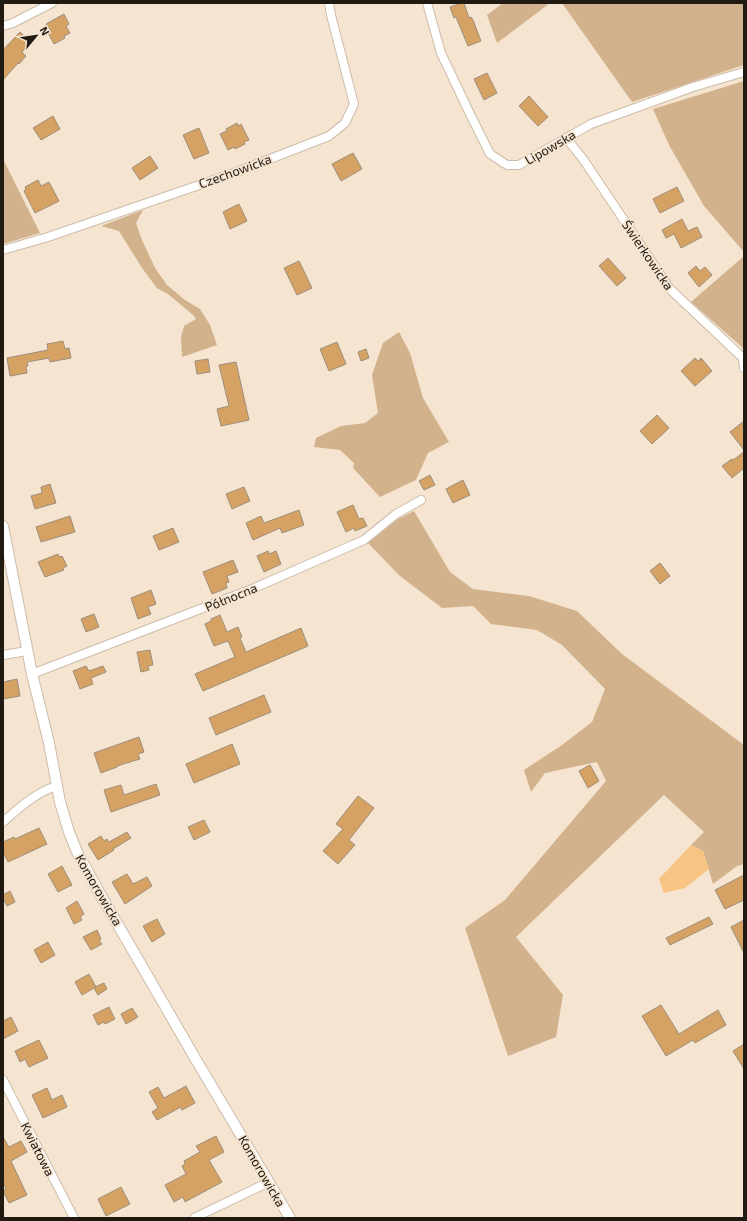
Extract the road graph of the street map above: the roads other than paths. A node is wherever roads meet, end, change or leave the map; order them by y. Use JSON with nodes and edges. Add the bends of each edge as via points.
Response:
{"nodes":[{"id":1,"x":52,"y":3,"type":"edge"},
{"id":2,"x":329,"y":3,"type":"edge"},
{"id":3,"x":427,"y":3,"type":"edge"},
{"id":4,"x":3,"y":26,"type":"edge"},
{"id":5,"x":744,"y":72,"type":"edge"},
{"id":6,"x":566,"y":138,"type":"junction"},
{"id":7,"x":3,"y":250,"type":"edge"},
{"id":8,"x":744,"y":359,"type":"edge"},
{"id":9,"x":744,"y":368,"type":"edge"},
{"id":10,"x":421,"y":500,"type":"dead end"},
{"id":11,"x":3,"y":526,"type":"edge"},
{"id":12,"x":28,"y":650,"type":"junction"},
{"id":13,"x":3,"y":655,"type":"edge"},
{"id":14,"x":32,"y":674,"type":"junction"},
{"id":15,"x":57,"y":786,"type":"junction"},
{"id":16,"x":3,"y":822,"type":"edge"},
{"id":17,"x":3,"y":1080,"type":"edge"},
{"id":18,"x":269,"y":1182,"type":"junction"},
{"id":19,"x":74,"y":1218,"type":"edge"},
{"id":20,"x":194,"y":1218,"type":"edge"},
{"id":21,"x":290,"y":1218,"type":"edge"}],
"edges":[{"from":1,"to":4,"type":"street"},
{"from":2,"to":7,"type":"street","name":"Czechowicka","via":[[354,104],[345,123],[329,136],[234,173]]},
{"from":3,"to":6,"type":"street","name":"Lipowska","via":[[441,53],[490,154],[507,165],[519,165]]},
{"from":5,"to":6,"type":"street","name":"Lipowska","via":[[591,124]]},
{"from":6,"to":8,"type":"street","name":"Świerkowicka","via":[[583,159],[670,290]]},
{"from":8,"to":9,"type":"street"},
{"from":10,"to":14,"type":"street","name":"Północna","via":[[396,514],[364,540],[252,589]]},
{"from":11,"to":12,"type":"street","name":"Komorowicka"},
{"from":12,"to":13,"type":"street"},
{"from":12,"to":14,"type":"street","name":"Komorowicka"},
{"from":14,"to":15,"type":"street","name":"Komorowicka"},
{"from":15,"to":16,"type":"street","via":[[48,788]]},
{"from":15,"to":18,"type":"street","name":"Komorowicka","via":[[68,832],[77,852]]},
{"from":17,"to":19,"type":"street","name":"Kwiatowa"},
{"from":18,"to":20,"type":"street"},
{"from":18,"to":21,"type":"street","name":"Komorowicka"}]}
